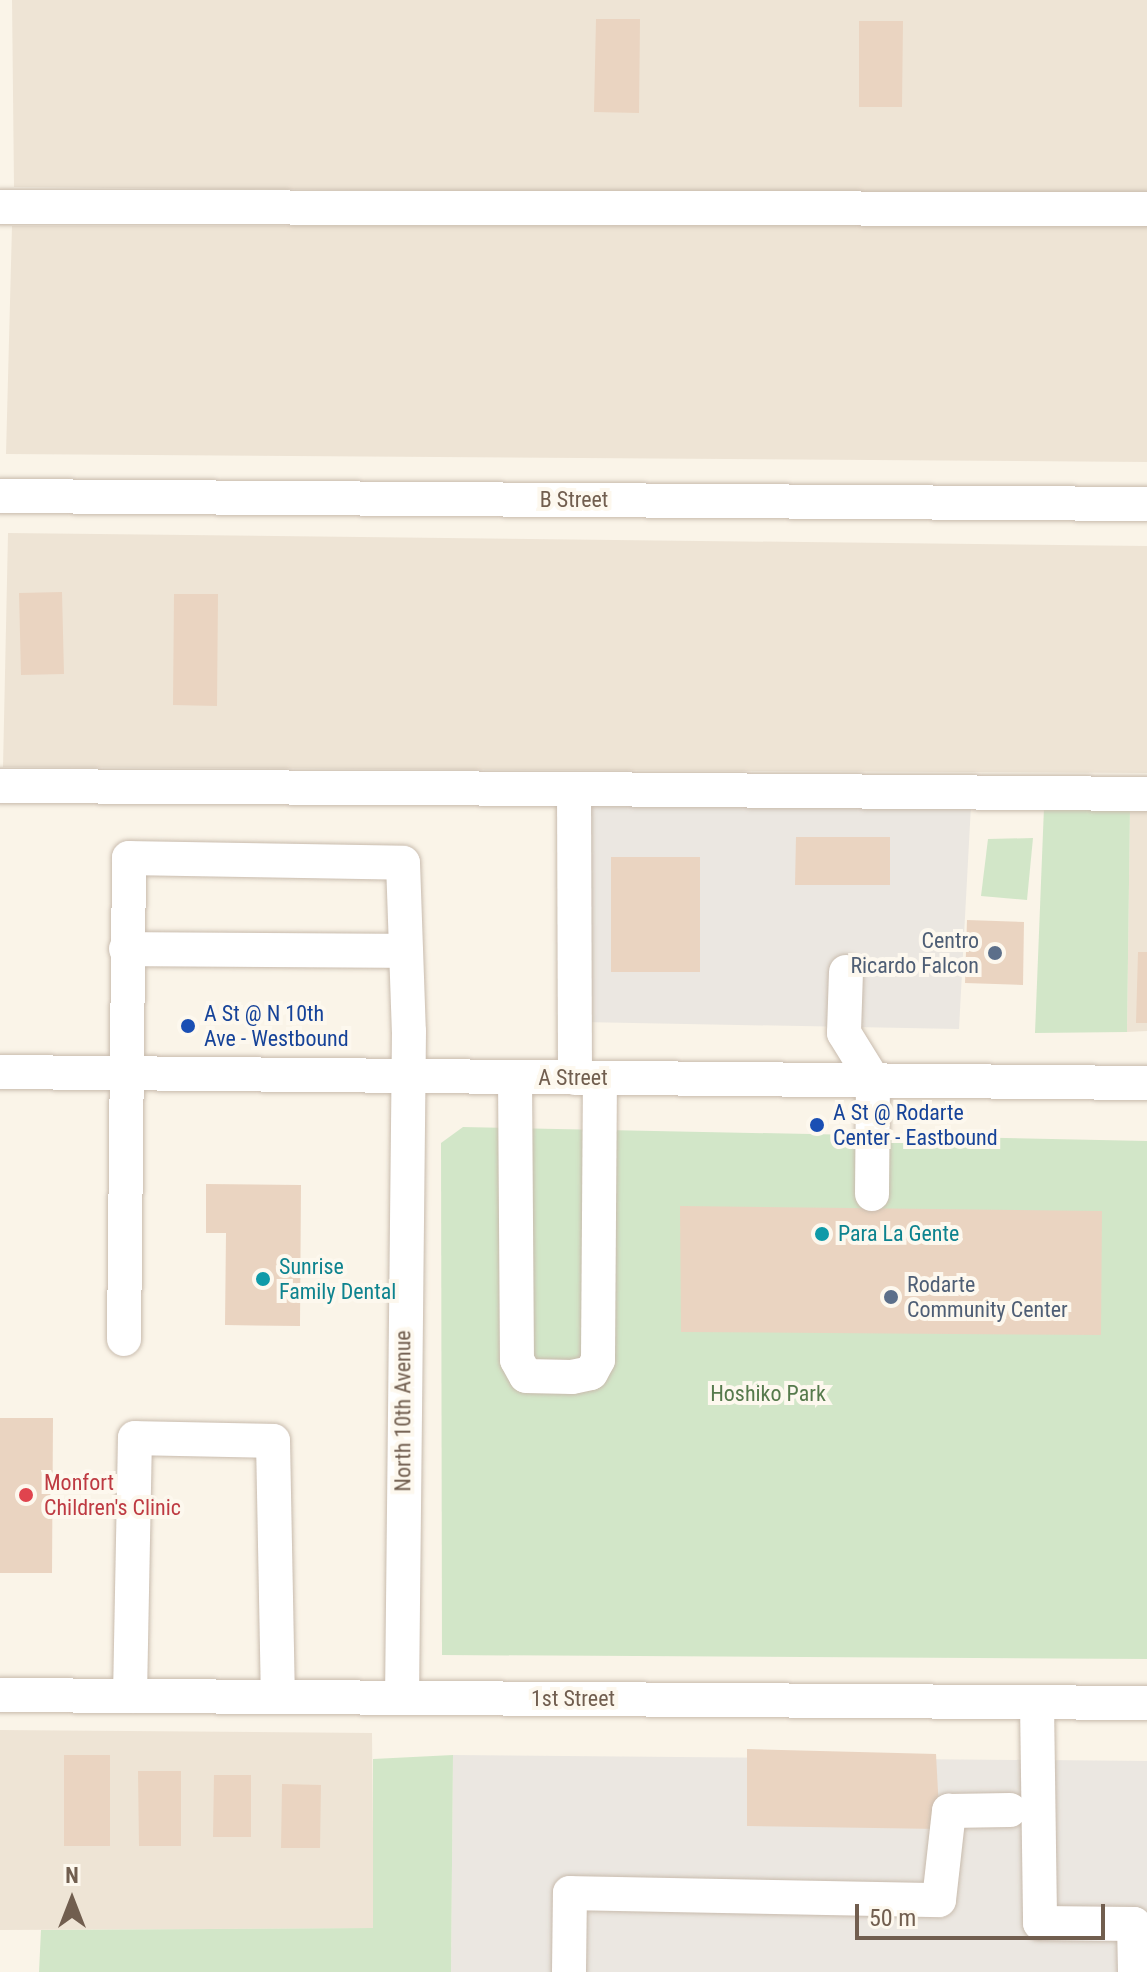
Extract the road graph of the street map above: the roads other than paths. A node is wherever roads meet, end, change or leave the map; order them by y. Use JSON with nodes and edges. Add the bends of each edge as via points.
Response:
{"nodes":[{"id":1,"x":0,"y":207,"type":"edge"},
{"id":2,"x":1147,"y":209,"type":"edge"},
{"id":3,"x":0,"y":496,"type":"edge"},
{"id":4,"x":1147,"y":504,"type":"edge"},
{"id":5,"x":0,"y":786,"type":"edge"},
{"id":6,"x":574,"y":789,"type":"junction"},
{"id":7,"x":1147,"y":794,"type":"edge"},
{"id":8,"x":126,"y":949,"type":"junction"},
{"id":9,"x":406,"y":951,"type":"junction"},
{"id":10,"x":846,"y":972,"type":"dead end"},
{"id":11,"x":0,"y":1072,"type":"edge"},
{"id":12,"x":125,"y":1073,"type":"junction"},
{"id":13,"x":406,"y":1076,"type":"junction"},
{"id":14,"x":515,"y":1077,"type":"junction"},
{"id":15,"x":587,"y":1078,"type":"junction"},
{"id":16,"x":873,"y":1080,"type":"junction"},
{"id":17,"x":1147,"y":1083,"type":"edge"},
{"id":18,"x":872,"y":1194,"type":"dead end"},
{"id":19,"x":124,"y":1339,"type":"dead end"},
{"id":20,"x":0,"y":1695,"type":"edge"},
{"id":21,"x":130,"y":1696,"type":"junction"},
{"id":22,"x":278,"y":1697,"type":"junction"},
{"id":23,"x":402,"y":1698,"type":"junction"},
{"id":24,"x":1037,"y":1703,"type":"junction"},
{"id":25,"x":1147,"y":1703,"type":"edge"},
{"id":26,"x":1010,"y":1810,"type":"dead end"},
{"id":27,"x":569,"y":1972,"type":"edge"},
{"id":28,"x":1135,"y":1972,"type":"edge"}],
"edges":[{"from":1,"to":2,"type":"street"},
{"from":3,"to":4,"type":"street","name":"B Street"},
{"from":5,"to":6,"type":"street"},
{"from":6,"to":7,"type":"street"},
{"from":6,"to":15,"type":"street"},
{"from":8,"to":9,"type":"street"},
{"from":8,"to":9,"type":"street","name":"North 10th Avenue","via":[[129,858],[403,863]]},
{"from":8,"to":12,"type":"street"},
{"from":9,"to":13,"type":"street","name":"North 10th Avenue"},
{"from":10,"to":16,"type":"street","via":[[844,1033]]},
{"from":11,"to":12,"type":"street","name":"A Street"},
{"from":12,"to":13,"type":"street","name":"A Street"},
{"from":12,"to":19,"type":"street"},
{"from":13,"to":14,"type":"street","name":"A Street"},
{"from":13,"to":23,"type":"street","name":"North 10th Avenue"},
{"from":14,"to":15,"type":"street","name":"A Street"},
{"from":14,"to":15,"type":"street","via":[[517,1360],[526,1376],[572,1377],[591,1373],[598,1360]]},
{"from":15,"to":16,"type":"street","name":"A Street"},
{"from":16,"to":17,"type":"street","name":"A Street"},
{"from":16,"to":18,"type":"street"},
{"from":20,"to":21,"type":"street","name":"1st Street"},
{"from":21,"to":22,"type":"street","name":"1st Street"},
{"from":21,"to":22,"type":"street","via":[[135,1438],[273,1441]]},
{"from":22,"to":23,"type":"street","name":"1st Street"},
{"from":23,"to":24,"type":"street","name":"1st Street"},
{"from":24,"to":25,"type":"street","name":"1st Street"},
{"from":24,"to":28,"type":"street","via":[[1040,1923],[1134,1924]]},
{"from":26,"to":27,"type":"street","via":[[949,1811],[939,1900],[570,1893]]}]}
